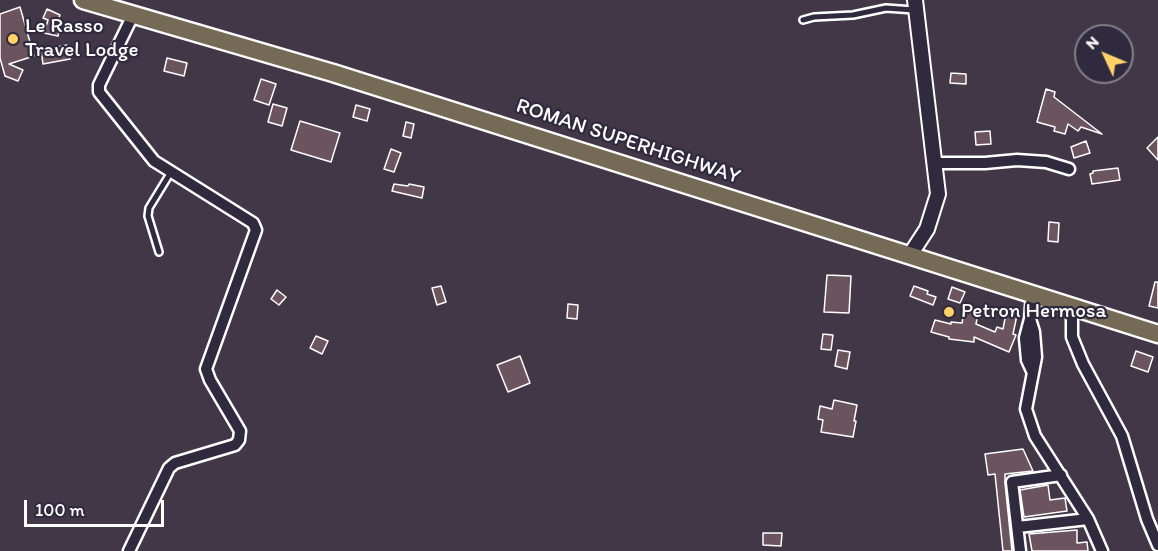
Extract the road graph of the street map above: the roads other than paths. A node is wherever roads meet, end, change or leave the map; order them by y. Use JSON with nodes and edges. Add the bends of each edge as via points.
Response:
{"nodes":[{"id":1,"x":83,"y":0,"type":"edge"},
{"id":2,"x":916,"y":5,"type":"edge"},
{"id":3,"x":133,"y":15,"type":"junction"},
{"id":4,"x":803,"y":20,"type":"dead end"},
{"id":5,"x":935,"y":163,"type":"junction"},
{"id":6,"x":1069,"y":169,"type":"dead end"},
{"id":7,"x":171,"y":172,"type":"junction"},
{"id":8,"x":159,"y":252,"type":"dead end"},
{"id":9,"x":910,"y":255,"type":"junction"},
{"id":10,"x":1032,"y":294,"type":"junction"},
{"id":11,"x":1072,"y":308,"type":"junction"},
{"id":12,"x":1158,"y":333,"type":"edge"},
{"id":13,"x":1061,"y":475,"type":"junction"},
{"id":14,"x":1088,"y":519,"type":"junction"},
{"id":15,"x":1018,"y":527,"type":"junction"},
{"id":16,"x":1158,"y":545,"type":"edge"},
{"id":17,"x":129,"y":551,"type":"edge"},
{"id":18,"x":1020,"y":551,"type":"edge"},
{"id":19,"x":1102,"y":551,"type":"edge"}],
"edges":[{"from":1,"to":3,"type":"main road","name":"ROMAN SUPERHIGHWAY"},
{"from":2,"to":4,"type":"lane"},
{"from":2,"to":5,"type":"street"},
{"from":3,"to":7,"type":"street","via":[[99,92],[154,161]]},
{"from":3,"to":9,"type":"main road","name":"ROMAN SUPERHIGHWAY","via":[[333,73]]},
{"from":5,"to":6,"type":"street","via":[[1017,160]]},
{"from":5,"to":9,"type":"street","via":[[938,194],[933,216]]},
{"from":7,"to":8,"type":"lane","via":[[149,208]]},
{"from":7,"to":17,"type":"street","via":[[253,223],[256,230],[206,369],[240,431],[240,440],[169,468]]},
{"from":9,"to":10,"type":"main road","name":"ROMAN SUPERHIGHWAY"},
{"from":10,"to":11,"type":"main road","name":"ROMAN SUPERHIGHWAY"},
{"from":10,"to":13,"type":"street","via":[[1030,319],[1036,357],[1026,409],[1035,436]]},
{"from":11,"to":12,"type":"main road","name":"ROMAN SUPERHIGHWAY"},
{"from":11,"to":16,"type":"street","via":[[1072,337],[1122,436]]},
{"from":13,"to":14,"type":"street"},
{"from":13,"to":15,"type":"street","via":[[1012,482]]},
{"from":14,"to":15,"type":"street"},
{"from":14,"to":19,"type":"street"},
{"from":15,"to":18,"type":"street"}]}
